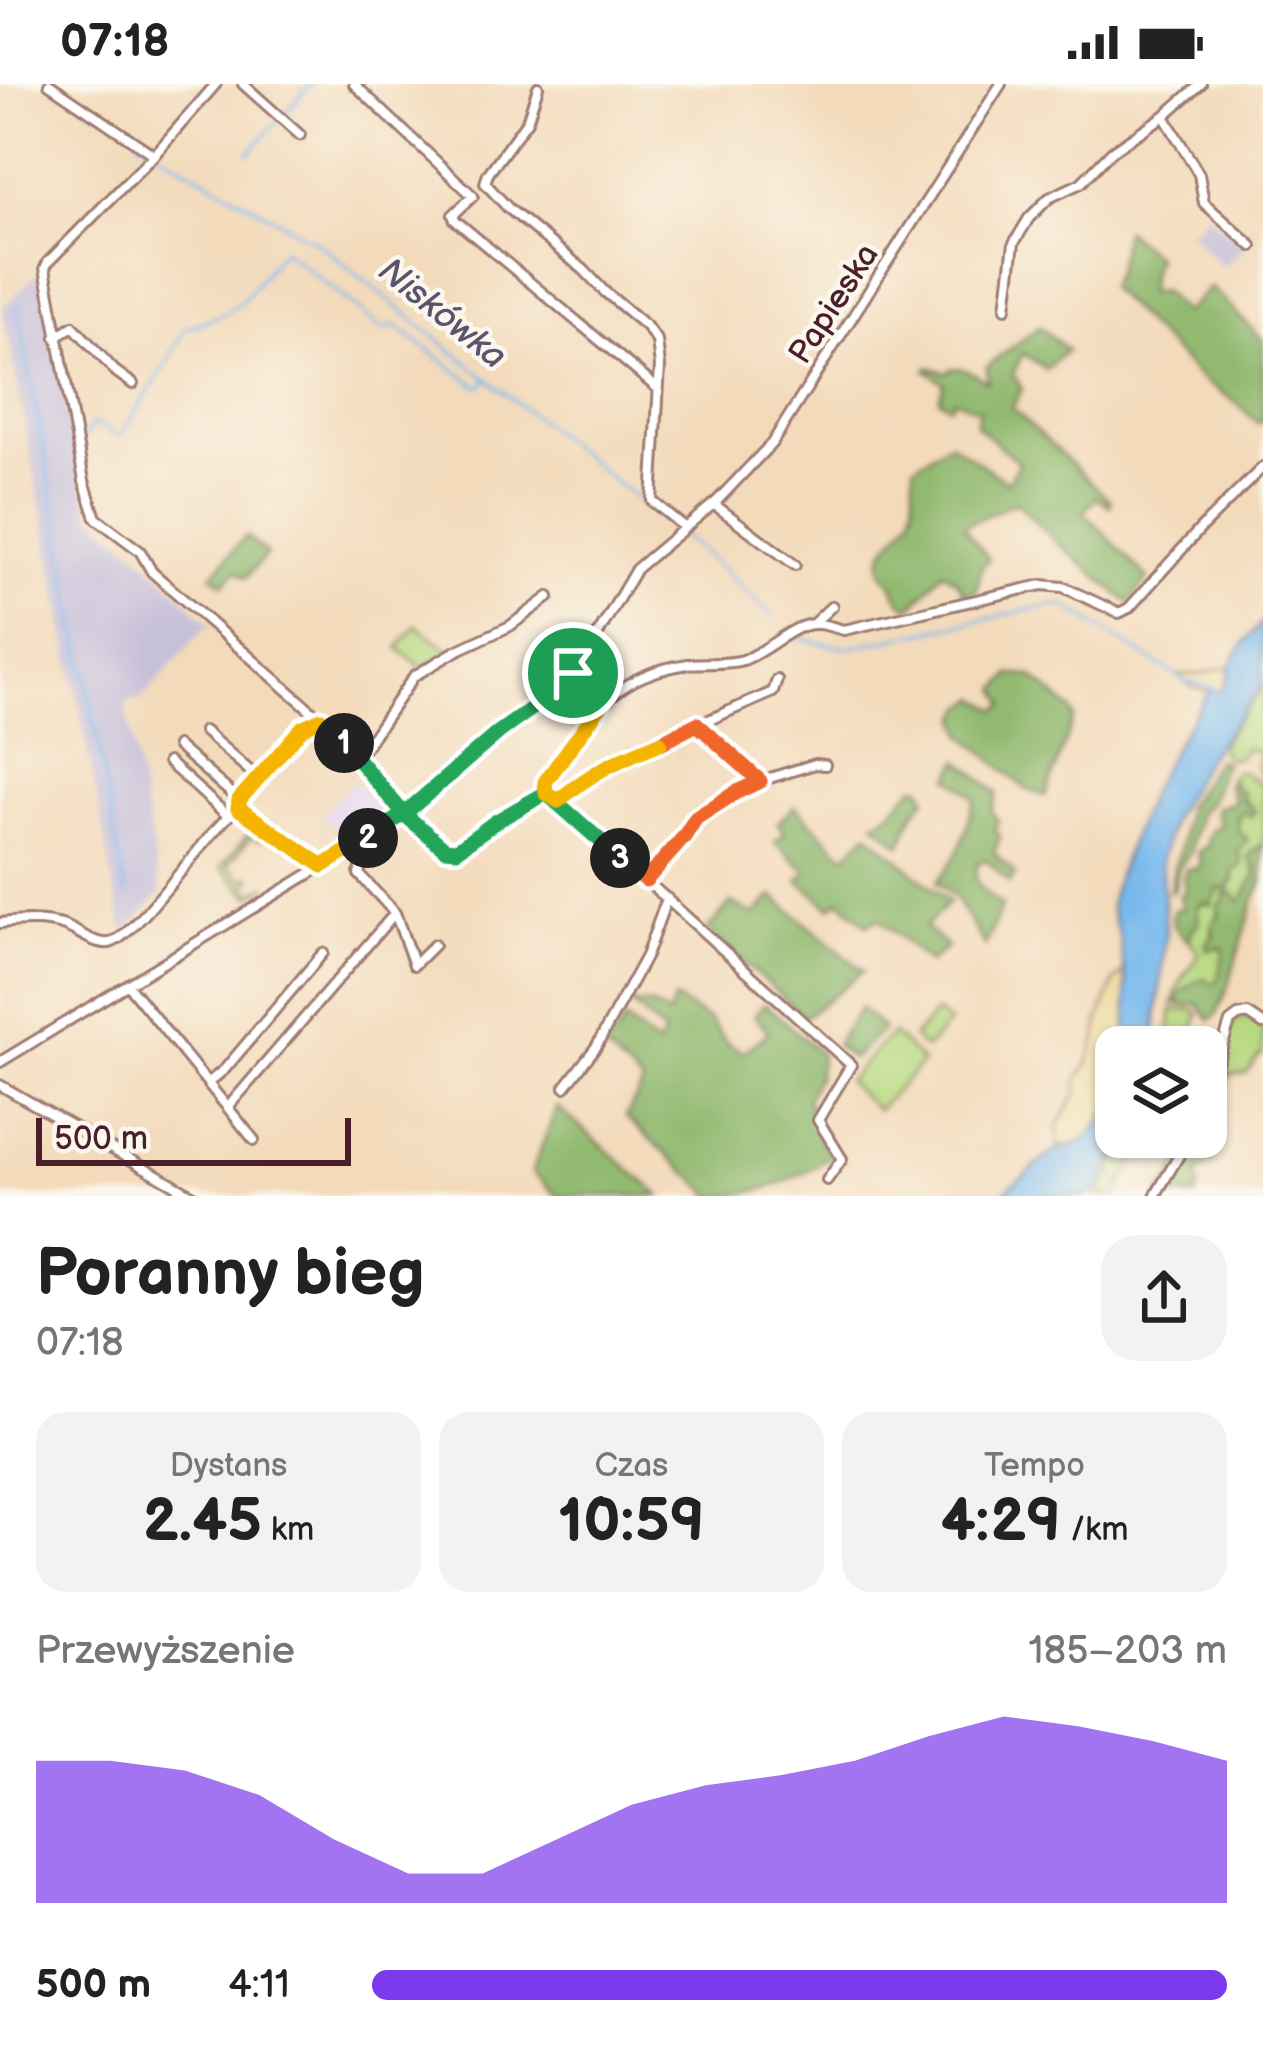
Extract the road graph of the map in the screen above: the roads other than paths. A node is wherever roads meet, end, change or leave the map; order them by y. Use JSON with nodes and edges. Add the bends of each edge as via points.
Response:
{"nodes":[{"id":1,"x":49,"y":84,"type":"edge"},
{"id":2,"x":216,"y":84,"type":"edge"},
{"id":3,"x":243,"y":84,"type":"edge"},
{"id":4,"x":354,"y":84,"type":"edge"},
{"id":5,"x":1001,"y":84,"type":"edge"},
{"id":6,"x":1201,"y":84,"type":"edge"},
{"id":7,"x":536,"y":85,"type":"edge"},
{"id":8,"x":1164,"y":116,"type":"junction"},
{"id":9,"x":300,"y":135,"type":"dead end"},
{"id":10,"x":157,"y":151,"type":"junction"},
{"id":11,"x":485,"y":183,"type":"junction"},
{"id":12,"x":473,"y":196,"type":"junction"},
{"id":13,"x":1252,"y":247,"type":"dead end"},
{"id":14,"x":1006,"y":308,"type":"dead end"},
{"id":15,"x":56,"y":337,"type":"junction"},
{"id":16,"x":133,"y":384,"type":"dead end"},
{"id":17,"x":659,"y":389,"type":"junction"},
{"id":18,"x":1263,"y":467,"type":"edge"},
{"id":19,"x":714,"y":504,"type":"junction"},
{"id":20,"x":680,"y":530,"type":"junction"},
{"id":21,"x":795,"y":565,"type":"dead end"},
{"id":22,"x":549,"y":597,"type":"dead end"},
{"id":23,"x":832,"y":606,"type":"dead end"},
{"id":24,"x":813,"y":623,"type":"junction"},
{"id":25,"x":573,"y":673,"type":"junction"},
{"id":26,"x":777,"y":680,"type":"dead end"},
{"id":27,"x":601,"y":705,"type":"junction"},
{"id":28,"x":321,"y":719,"type":"junction"},
{"id":29,"x":697,"y":724,"type":"junction"},
{"id":30,"x":204,"y":731,"type":"dead end"},
{"id":31,"x":177,"y":746,"type":"dead end"},
{"id":32,"x":358,"y":758,"type":"junction"},
{"id":33,"x":168,"y":762,"type":"dead end"},
{"id":34,"x":825,"y":765,"type":"dead end"},
{"id":35,"x":258,"y":778,"type":"junction"},
{"id":36,"x":760,"y":781,"type":"junction"},
{"id":37,"x":546,"y":793,"type":"junction"},
{"id":38,"x":558,"y":801,"type":"junction"},
{"id":39,"x":238,"y":804,"type":"junction"},
{"id":40,"x":404,"y":814,"type":"junction"},
{"id":41,"x":227,"y":815,"type":"junction"},
{"id":42,"x":384,"y":829,"type":"junction"},
{"id":43,"x":323,"y":866,"type":"junction"},
{"id":44,"x":646,"y":880,"type":"junction"},
{"id":45,"x":667,"y":898,"type":"junction"},
{"id":46,"x":395,"y":913,"type":"junction"},
{"id":47,"x":0,"y":923,"type":"edge"},
{"id":48,"x":434,"y":945,"type":"dead end"},
{"id":49,"x":323,"y":953,"type":"dead end"},
{"id":50,"x":128,"y":985,"type":"junction"},
{"id":51,"x":1263,"y":1024,"type":"edge"},
{"id":52,"x":1227,"y":1036,"type":"edge"},
{"id":53,"x":0,"y":1062,"type":"edge"},
{"id":54,"x":208,"y":1083,"type":"junction"},
{"id":55,"x":0,"y":1085,"type":"edge"},
{"id":56,"x":565,"y":1087,"type":"dead end"},
{"id":57,"x":228,"y":1107,"type":"junction"},
{"id":58,"x":254,"y":1140,"type":"dead end"},
{"id":59,"x":1178,"y":1158,"type":"edge"},
{"id":60,"x":827,"y":1180,"type":"dead end"},
{"id":61,"x":194,"y":1196,"type":"edge"},
{"id":62,"x":1155,"y":1196,"type":"edge"}],
"edges":[{"from":1,"to":10,"type":"street"},
{"from":2,"to":10,"type":"street"},
{"from":3,"to":9,"type":"street"},
{"from":4,"to":12,"type":"street"},
{"from":5,"to":19,"type":"street","name":"Papieska","via":[[772,443]]},
{"from":6,"to":8,"type":"street"},
{"from":7,"to":11,"type":"street","via":[[527,121]]},
{"from":8,"to":13,"type":"street","via":[[1199,174],[1204,203]]},
{"from":8,"to":14,"type":"street","via":[[1030,218],[1014,243]]},
{"from":10,"to":15,"type":"street","via":[[46,265]]},
{"from":11,"to":12,"type":"street"},
{"from":11,"to":17,"type":"street","via":[[650,331],[660,348]]},
{"from":12,"to":17,"type":"street","via":[[455,220]]},
{"from":15,"to":16,"type":"street","via":[[73,326]]},
{"from":15,"to":28,"type":"street","via":[[96,518]]},
{"from":17,"to":20,"type":"street","via":[[652,501]]},
{"from":18,"to":24,"type":"street","via":[[1119,613],[1042,585],[844,630]]},
{"from":19,"to":20,"type":"street","name":"Papieska"},
{"from":19,"to":21,"type":"street"},
{"from":20,"to":25,"type":"street","name":"Papieska","via":[[631,576]]},
{"from":22,"to":32,"type":"street","via":[[414,676]]},
{"from":23,"to":24,"type":"street"},
{"from":24,"to":27,"type":"street","via":[[742,660],[641,675]]},
{"from":25,"to":27,"type":"street"},
{"from":25,"to":40,"type":"street","name":"Papieska"},
{"from":26,"to":29,"type":"street","via":[[773,692]]},
{"from":27,"to":37,"type":"street","via":[[545,782]]},
{"from":28,"to":32,"type":"street"},
{"from":28,"to":35,"type":"street","via":[[303,727]]},
{"from":29,"to":36,"type":"street"},
{"from":29,"to":38,"type":"street","via":[[606,765]]},
{"from":30,"to":35,"type":"street"},
{"from":31,"to":39,"type":"street"},
{"from":32,"to":40,"type":"street"},
{"from":33,"to":41,"type":"street"},
{"from":34,"to":36,"type":"street"},
{"from":35,"to":39,"type":"street"},
{"from":36,"to":44,"type":"street","via":[[696,818]]},
{"from":37,"to":38,"type":"street"},
{"from":37,"to":40,"type":"street","via":[[457,850]]},
{"from":38,"to":44,"type":"street"},
{"from":39,"to":41,"type":"street"},
{"from":39,"to":43,"type":"street"},
{"from":40,"to":42,"type":"street","name":"Papieska"},
{"from":41,"to":47,"type":"street","via":[[116,941],[50,922]]},
{"from":42,"to":43,"type":"street","name":"Papieska"},
{"from":42,"to":46,"type":"street","via":[[359,874]]},
{"from":43,"to":50,"type":"street","name":"Papieska"},
{"from":44,"to":45,"type":"street"},
{"from":45,"to":56,"type":"street","via":[[646,956]]},
{"from":45,"to":60,"type":"street","via":[[851,1065],[818,1120],[842,1159]]},
{"from":46,"to":48,"type":"street","via":[[414,965]]},
{"from":46,"to":57,"type":"street"},
{"from":49,"to":54,"type":"street"},
{"from":50,"to":53,"type":"street","name":"Papieska"},
{"from":50,"to":54,"type":"street"},
{"from":51,"to":52,"type":"street","via":[[1248,1014],[1233,1018]]},
{"from":54,"to":57,"type":"street"},
{"from":55,"to":61,"type":"street"},
{"from":57,"to":58,"type":"street"},
{"from":59,"to":62,"type":"street"}]}
